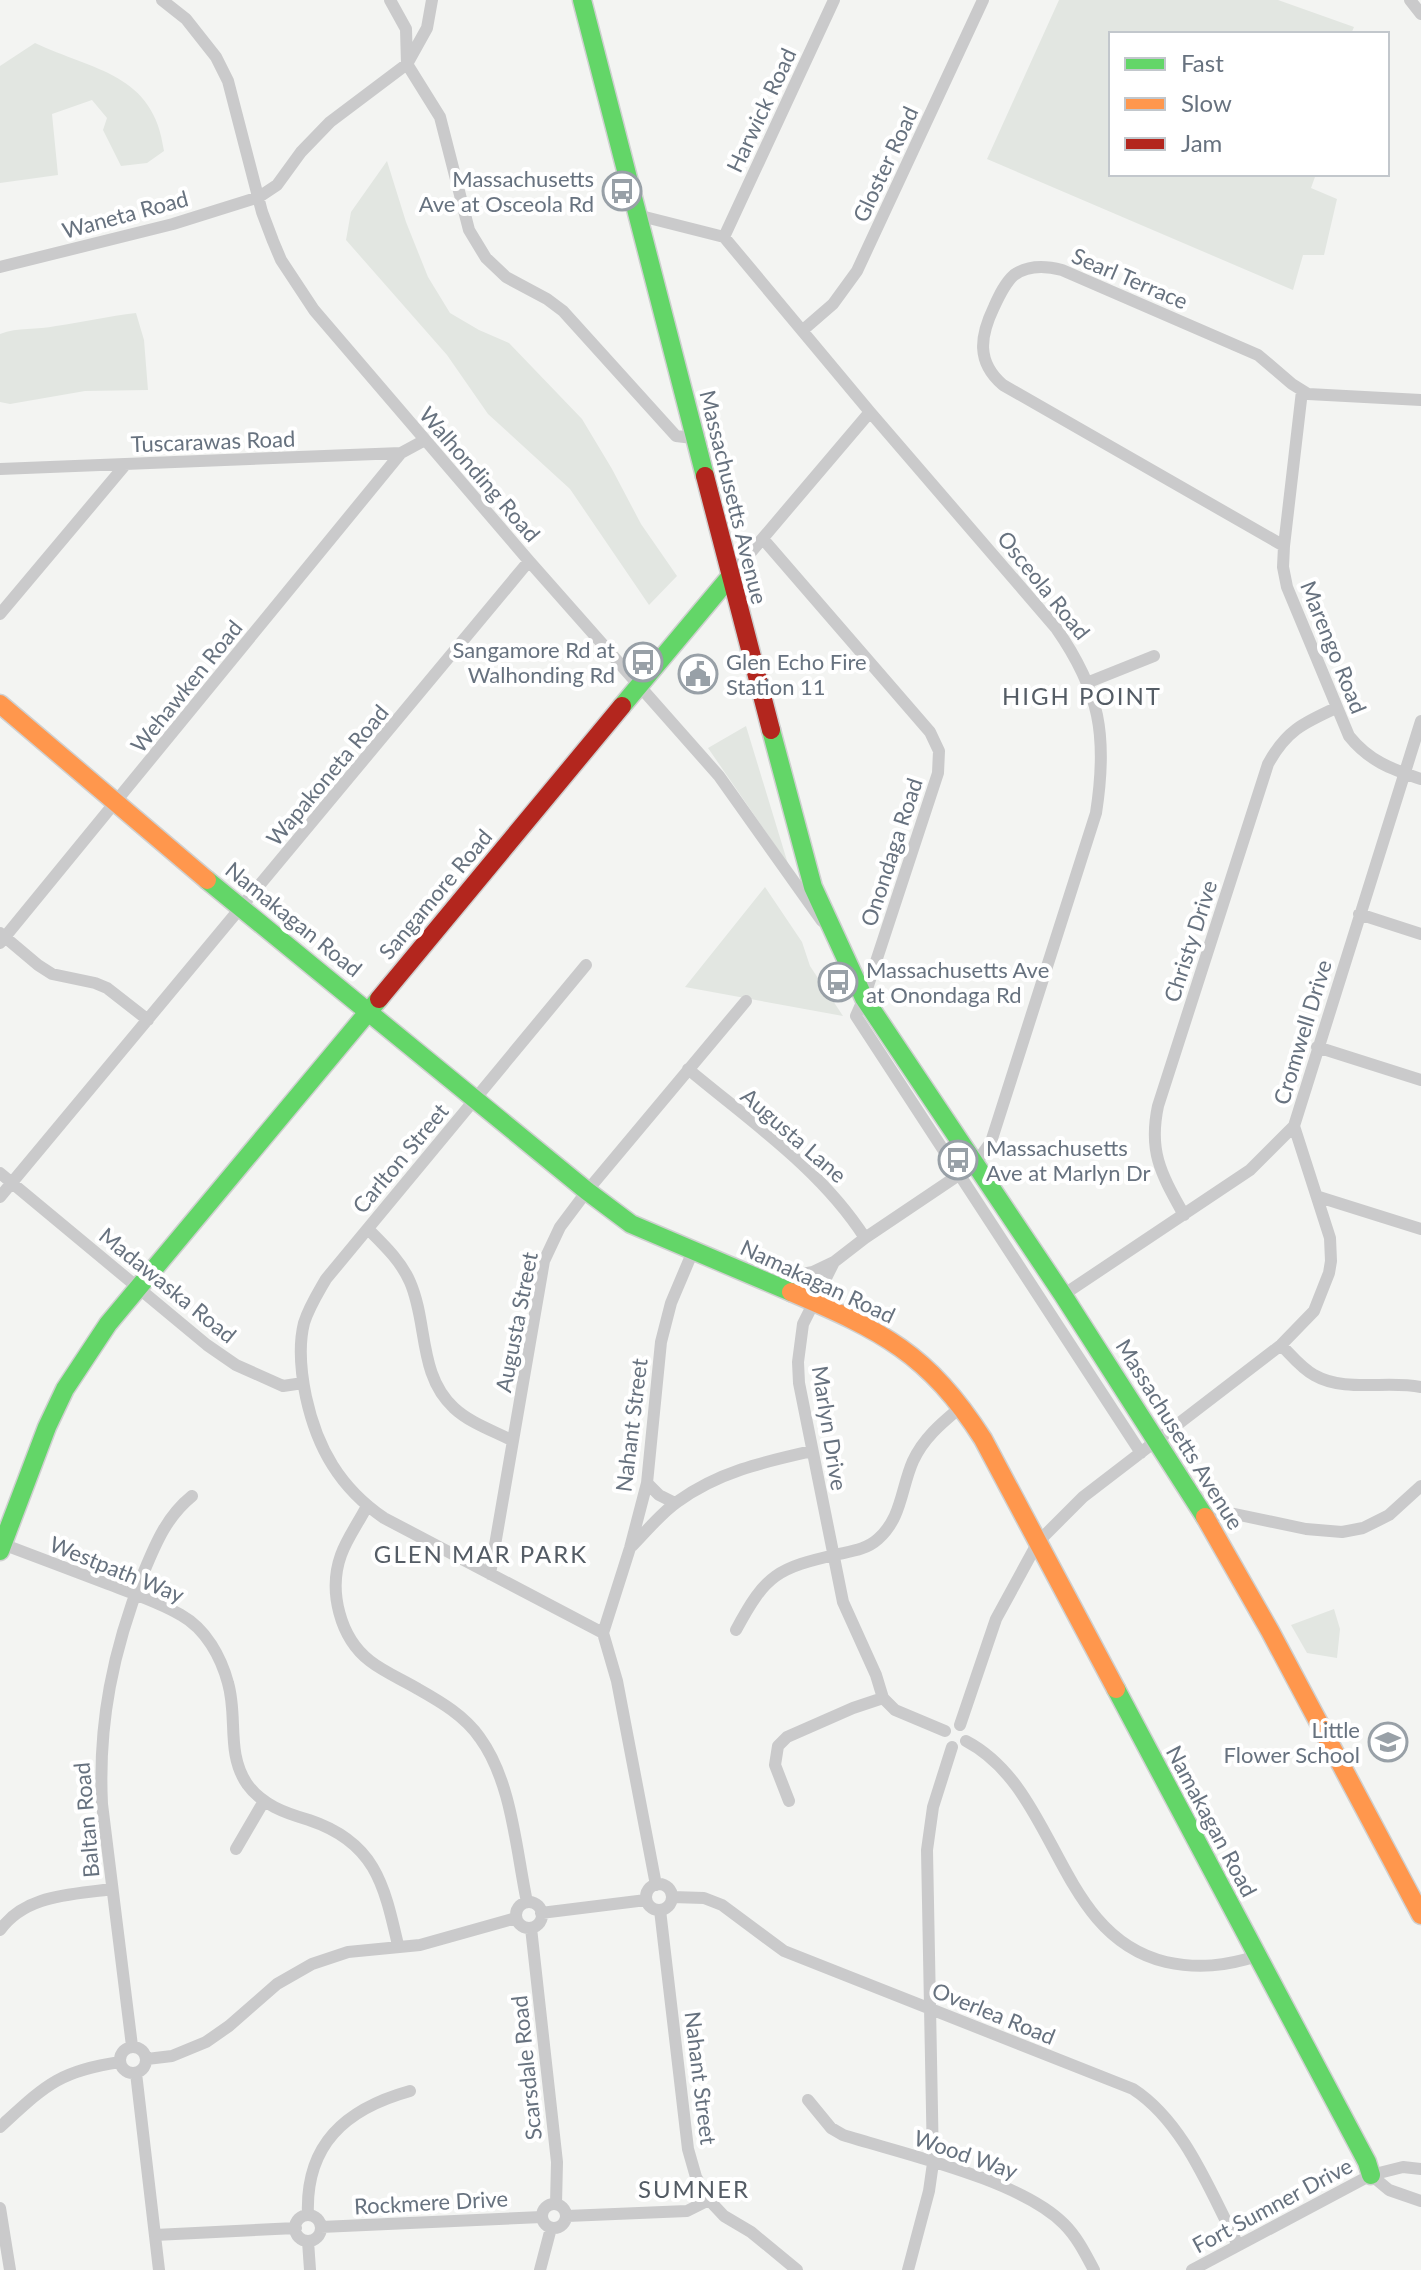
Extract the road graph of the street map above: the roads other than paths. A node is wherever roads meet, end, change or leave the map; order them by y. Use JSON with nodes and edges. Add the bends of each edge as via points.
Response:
{"nodes":[{"id":1,"x":162,"y":0,"type":"edge"},
{"id":2,"x":390,"y":0,"type":"edge"},
{"id":3,"x":432,"y":0,"type":"edge"},
{"id":4,"x":834,"y":0,"type":"edge"},
{"id":5,"x":983,"y":0,"type":"edge"},
{"id":6,"x":1410,"y":0,"type":"edge"},
{"id":7,"x":585,"y":1,"type":"edge"},
{"id":8,"x":1421,"y":14,"type":"edge"},
{"id":9,"x":407,"y":64,"type":"junction"},
{"id":10,"x":259,"y":197,"type":"junction"},
{"id":11,"x":637,"y":215,"type":"junction"},
{"id":12,"x":724,"y":237,"type":"junction"},
{"id":13,"x":0,"y":267,"type":"edge"},
{"id":14,"x":803,"y":330,"type":"junction"},
{"id":15,"x":1302,"y":391,"type":"junction"},
{"id":16,"x":1421,"y":400,"type":"edge"},
{"id":17,"x":870,"y":412,"type":"junction"},
{"id":18,"x":693,"y":438,"type":"junction"},
{"id":19,"x":425,"y":440,"type":"junction"},
{"id":20,"x":401,"y":453,"type":"junction"},
{"id":21,"x":126,"y":464,"type":"junction"},
{"id":22,"x":0,"y":469,"type":"edge"},
{"id":23,"x":763,"y":539,"type":"junction"},
{"id":24,"x":1284,"y":546,"type":"junction"},
{"id":25,"x":529,"y":561,"type":"junction"},
{"id":26,"x":729,"y":578,"type":"junction"},
{"id":27,"x":0,"y":614,"type":"edge"},
{"id":28,"x":1154,"y":656,"type":"dead end"},
{"id":29,"x":1089,"y":682,"type":"junction"},
{"id":30,"x":640,"y":684,"type":"junction"},
{"id":31,"x":0,"y":704,"type":"edge"},
{"id":32,"x":1336,"y":708,"type":"junction"},
{"id":33,"x":1421,"y":721,"type":"edge"},
{"id":34,"x":1404,"y":774,"type":"junction"},
{"id":35,"x":1421,"y":779,"type":"edge"},
{"id":36,"x":117,"y":803,"type":"junction"},
{"id":37,"x":242,"y":909,"type":"junction"},
{"id":38,"x":1359,"y":914,"type":"junction"},
{"id":39,"x":1421,"y":934,"type":"edge"},
{"id":40,"x":2,"y":937,"type":"edge"},
{"id":41,"x":835,"y":939,"type":"junction"},
{"id":42,"x":586,"y":965,"type":"dead end"},
{"id":43,"x":864,"y":998,"type":"junction"},
{"id":44,"x":746,"y":1001,"type":"dead end"},
{"id":45,"x":369,"y":1010,"type":"junction"},
{"id":46,"x":148,"y":1020,"type":"junction"},
{"id":47,"x":1317,"y":1047,"type":"junction"},
{"id":48,"x":688,"y":1069,"type":"junction"},
{"id":49,"x":1421,"y":1080,"type":"edge"},
{"id":50,"x":476,"y":1099,"type":"junction"},
{"id":51,"x":1294,"y":1126,"type":"junction"},
{"id":52,"x":975,"y":1164,"type":"junction"},
{"id":53,"x":0,"y":1173,"type":"edge"},
{"id":54,"x":958,"y":1176,"type":"junction"},
{"id":55,"x":12,"y":1183,"type":"junction"},
{"id":56,"x":587,"y":1191,"type":"junction"},
{"id":57,"x":0,"y":1197,"type":"edge"},
{"id":58,"x":1319,"y":1197,"type":"junction"},
{"id":59,"x":1184,"y":1215,"type":"junction"},
{"id":60,"x":368,"y":1229,"type":"junction"},
{"id":61,"x":1421,"y":1229,"type":"edge"},
{"id":62,"x":865,"y":1238,"type":"junction"},
{"id":63,"x":693,"y":1251,"type":"junction"},
{"id":64,"x":834,"y":1262,"type":"junction"},
{"id":65,"x":763,"y":1281,"type":"junction"},
{"id":66,"x":139,"y":1288,"type":"junction"},
{"id":67,"x":1063,"y":1295,"type":"junction"},
{"id":68,"x":813,"y":1302,"type":"junction"},
{"id":69,"x":1281,"y":1345,"type":"junction"},
{"id":70,"x":303,"y":1383,"type":"junction"},
{"id":71,"x":1421,"y":1387,"type":"edge"},
{"id":72,"x":962,"y":1406,"type":"junction"},
{"id":73,"x":513,"y":1441,"type":"junction"},
{"id":74,"x":1158,"y":1441,"type":"junction"},
{"id":75,"x":812,"y":1451,"type":"junction"},
{"id":76,"x":1141,"y":1453,"type":"junction"},
{"id":77,"x":647,"y":1483,"type":"junction"},
{"id":78,"x":1421,"y":1486,"type":"edge"},
{"id":79,"x":192,"y":1496,"type":"dead end"},
{"id":80,"x":675,"y":1503,"type":"junction"},
{"id":81,"x":367,"y":1506,"type":"junction"},
{"id":82,"x":1205,"y":1517,"type":"junction"},
{"id":83,"x":1038,"y":1542,"type":"junction"},
{"id":84,"x":1,"y":1546,"type":"edge"},
{"id":85,"x":630,"y":1548,"type":"junction"},
{"id":86,"x":832,"y":1555,"type":"junction"},
{"id":87,"x":490,"y":1574,"type":"junction"},
{"id":88,"x":135,"y":1594,"type":"junction"},
{"id":89,"x":736,"y":1630,"type":"dead end"},
{"id":90,"x":603,"y":1633,"type":"junction"},
{"id":91,"x":883,"y":1698,"type":"junction"},
{"id":92,"x":960,"y":1725,"type":"junction"},
{"id":93,"x":945,"y":1731,"type":"junction"},
{"id":94,"x":966,"y":1741,"type":"junction"},
{"id":95,"x":952,"y":1747,"type":"junction"},
{"id":96,"x":264,"y":1801,"type":"junction"},
{"id":97,"x":789,"y":1801,"type":"dead end"},
{"id":98,"x":236,"y":1849,"type":"dead end"},
{"id":99,"x":656,"y":1885,"type":"junction"},
{"id":100,"x":112,"y":1889,"type":"junction"},
{"id":101,"x":672,"y":1897,"type":"junction"},
{"id":102,"x":646,"y":1900,"type":"junction"},
{"id":103,"x":527,"y":1902,"type":"junction"},
{"id":104,"x":660,"y":1910,"type":"junction"},
{"id":105,"x":541,"y":1913,"type":"junction"},
{"id":106,"x":1421,"y":1915,"type":"edge"},
{"id":107,"x":516,"y":1918,"type":"junction"},
{"id":108,"x":531,"y":1928,"type":"junction"},
{"id":109,"x":0,"y":1930,"type":"edge"},
{"id":110,"x":398,"y":1945,"type":"junction"},
{"id":111,"x":1257,"y":1956,"type":"junction"},
{"id":112,"x":930,"y":2009,"type":"junction"},
{"id":113,"x":132,"y":2046,"type":"junction"},
{"id":114,"x":147,"y":2059,"type":"junction"},
{"id":115,"x":120,"y":2062,"type":"junction"},
{"id":116,"x":136,"y":2073,"type":"junction"},
{"id":117,"x":410,"y":2091,"type":"dead end"},
{"id":118,"x":808,"y":2100,"type":"dead end"},
{"id":119,"x":0,"y":2127,"type":"edge"},
{"id":120,"x":933,"y":2163,"type":"junction"},
{"id":121,"x":1421,"y":2169,"type":"edge"},
{"id":122,"x":1371,"y":2175,"type":"junction"},
{"id":123,"x":709,"y":2200,"type":"junction"},
{"id":124,"x":1421,"y":2201,"type":"edge"},
{"id":125,"x":556,"y":2204,"type":"junction"},
{"id":126,"x":0,"y":2208,"type":"edge"},
{"id":127,"x":308,"y":2215,"type":"junction"},
{"id":128,"x":567,"y":2216,"type":"junction"},
{"id":129,"x":542,"y":2217,"type":"junction"},
{"id":130,"x":321,"y":2227,"type":"junction"},
{"id":131,"x":296,"y":2228,"type":"junction"},
{"id":132,"x":551,"y":2228,"type":"junction"},
{"id":133,"x":155,"y":2235,"type":"junction"},
{"id":134,"x":308,"y":2241,"type":"junction"},
{"id":135,"x":1238,"y":2245,"type":"junction"},
{"id":136,"x":10,"y":2270,"type":"edge"},
{"id":137,"x":159,"y":2270,"type":"edge"},
{"id":138,"x":310,"y":2270,"type":"edge"},
{"id":139,"x":540,"y":2270,"type":"edge"},
{"id":140,"x":797,"y":2270,"type":"edge"},
{"id":141,"x":908,"y":2270,"type":"edge"},
{"id":142,"x":1094,"y":2270,"type":"edge"},
{"id":143,"x":1192,"y":2270,"type":"edge"}],
"edges":[{"from":1,"to":10,"type":"street","name":"Walhonding Road","via":[[186,19],[228,81]]},
{"from":2,"to":9,"type":"street","via":[[406,29]]},
{"from":3,"to":9,"type":"street","via":[[427,28]]},
{"from":4,"to":12,"type":"street","name":"Harwick Road"},
{"from":5,"to":14,"type":"street","name":"Gloster Road","via":[[857,271],[833,304]]},
{"from":6,"to":8,"type":"street"},
{"from":7,"to":11,"type":"street","name":"Massachusetts Avenue"},
{"from":9,"to":10,"type":"street","via":[[330,122],[277,185]]},
{"from":9,"to":18,"type":"street","via":[[440,117],[469,230],[486,258],[506,277],[563,311],[676,436]]},
{"from":10,"to":13,"type":"street","name":"Waneta Road"},
{"from":10,"to":19,"type":"street","name":"Walhonding Road","via":[[281,260],[296,284]]},
{"from":11,"to":12,"type":"street"},
{"from":11,"to":18,"type":"street","name":"Massachusetts Avenue"},
{"from":12,"to":14,"type":"street","name":"Osceola Road"},
{"from":14,"to":17,"type":"street","name":"Osceola Road"},
{"from":15,"to":16,"type":"street"},
{"from":15,"to":24,"type":"street","name":"Marengo Road"},
{"from":15,"to":24,"type":"street","name":"Searl Terrace","via":[[1258,355],[1047,266],[1012,277],[985,326],[981,345],[983,358],[1003,385]]},
{"from":17,"to":23,"type":"street","name":"Sangamore Road"},
{"from":17,"to":29,"type":"street","name":"Osceola Road","via":[[1056,628]]},
{"from":18,"to":26,"type":"street","name":"Massachusetts Avenue"},
{"from":19,"to":20,"type":"street","name":"Tuscarawas Road"},
{"from":19,"to":25,"type":"street","name":"Walhonding Road"},
{"from":20,"to":21,"type":"street","name":"Tuscarawas Road"},
{"from":20,"to":36,"type":"street","name":"Wehawken Road"},
{"from":21,"to":22,"type":"street","name":"Tuscarawas Road"},
{"from":21,"to":27,"type":"street"},
{"from":23,"to":26,"type":"street","name":"Sangamore Road"},
{"from":23,"to":43,"type":"street","name":"Onondaga Road","via":[[930,732],[939,751],[938,773]]},
{"from":24,"to":32,"type":"street","name":"Marengo Road","via":[[1287,587]]},
{"from":25,"to":30,"type":"street","name":"Walhonding Road"},
{"from":25,"to":37,"type":"street","name":"Wapakoneta Road"},
{"from":26,"to":30,"type":"street","name":"Sangamore Road"},
{"from":26,"to":41,"type":"street","name":"Massachusetts Avenue","via":[[813,887]]},
{"from":28,"to":29,"type":"street"},
{"from":29,"to":52,"type":"street","name":"Osceola Road","via":[[1102,743],[1096,813],[991,1142]]},
{"from":30,"to":41,"type":"street","name":"Walhonding Road","via":[[719,776]]},
{"from":30,"to":45,"type":"street","name":"Sangamore Road"},
{"from":31,"to":36,"type":"street","name":"Namakagan Road"},
{"from":32,"to":34,"type":"street","name":"Marengo Road","via":[[1362,753]]},
{"from":32,"to":59,"type":"street","name":"Christy Drive","via":[[1294,729],[1268,764],[1158,1106],[1154,1141],[1159,1169]]},
{"from":33,"to":34,"type":"street","name":"Cromwell Drive"},
{"from":34,"to":35,"type":"street","name":"Marengo Road"},
{"from":34,"to":38,"type":"street","name":"Cromwell Drive"},
{"from":36,"to":37,"type":"street","name":"Namakagan Road"},
{"from":36,"to":40,"type":"street","name":"Wehawken Road"},
{"from":37,"to":45,"type":"street","name":"Namakagan Road"},
{"from":37,"to":46,"type":"street","name":"Wapakoneta Road"},
{"from":38,"to":39,"type":"street"},
{"from":38,"to":47,"type":"street","name":"Cromwell Drive"},
{"from":40,"to":46,"type":"street","via":[[45,970],[107,988]]},
{"from":41,"to":43,"type":"street","name":"Massachusetts Avenue"},
{"from":42,"to":50,"type":"street","name":"Carlton Street"},
{"from":43,"to":52,"type":"street","name":"Massachusetts Avenue"},
{"from":43,"to":54,"type":"street","name":"Massachusetts Avenue","via":[[856,1016]]},
{"from":44,"to":48,"type":"street","name":"Augusta Street"},
{"from":45,"to":50,"type":"street","name":"Namakagan Road"},
{"from":45,"to":66,"type":"street","name":"Sangamore Road"},
{"from":46,"to":55,"type":"street","name":"Wapakoneta Road"},
{"from":47,"to":49,"type":"street"},
{"from":47,"to":51,"type":"street","name":"Cromwell Drive"},
{"from":48,"to":56,"type":"street","name":"Augusta Street"},
{"from":48,"to":62,"type":"street","name":"Augusta Lane","via":[[823,1183]]},
{"from":50,"to":56,"type":"street","name":"Namakagan Road"},
{"from":50,"to":60,"type":"street","name":"Carlton Street"},
{"from":51,"to":58,"type":"street"},
{"from":51,"to":59,"type":"street","name":"Cromwell Drive","via":[[1250,1170]]},
{"from":52,"to":54,"type":"street","name":"Marlyn Drive"},
{"from":52,"to":67,"type":"street","name":"Massachusetts Avenue"},
{"from":53,"to":55,"type":"street","name":"Madawaska Road"},
{"from":54,"to":62,"type":"street","name":"Marlyn Drive"},
{"from":54,"to":76,"type":"street","name":"Massachusetts Avenue"},
{"from":55,"to":57,"type":"street","name":"Wapakoneta Road"},
{"from":55,"to":66,"type":"street","name":"Madawaska Road"},
{"from":56,"to":63,"type":"street","name":"Namakagan Road","via":[[631,1224]]},
{"from":56,"to":73,"type":"street","name":"Augusta Street","via":[[560,1227],[544,1261]]},
{"from":58,"to":61,"type":"street"},
{"from":58,"to":69,"type":"street","via":[[1330,1238],[1329,1273],[1314,1311]]},
{"from":59,"to":67,"type":"street","name":"Cromwell Drive"},
{"from":60,"to":70,"type":"street","name":"Carlton Street","via":[[311,1305],[300,1349]]},
{"from":60,"to":73,"type":"street","via":[[409,1280],[429,1368],[441,1393],[472,1420]]},
{"from":62,"to":64,"type":"street","name":"Marlyn Drive"},
{"from":63,"to":65,"type":"street","name":"Namakagan Road"},
{"from":63,"to":77,"type":"street","name":"Nahant Street","via":[[661,1342]]},
{"from":64,"to":65,"type":"street","via":[[813,1272]]},
{"from":64,"to":68,"type":"street","name":"Marlyn Drive"},
{"from":65,"to":68,"type":"street","name":"Namakagan Road"},
{"from":66,"to":70,"type":"street","name":"Madawaska Road","via":[[236,1365],[283,1386]]},
{"from":66,"to":84,"type":"street","name":"Sangamore Road","via":[[65,1389]]},
{"from":67,"to":74,"type":"street","name":"Massachusetts Avenue"},
{"from":68,"to":72,"type":"street","name":"Namakagan Road","via":[[898,1344]]},
{"from":68,"to":75,"type":"street","name":"Marlyn Drive","via":[[803,1324],[798,1362]]},
{"from":69,"to":71,"type":"street","via":[[1302,1367],[1330,1383]]},
{"from":69,"to":74,"type":"street"},
{"from":70,"to":81,"type":"street","via":[[323,1454]]},
{"from":72,"to":83,"type":"street","name":"Namakagan Road"},
{"from":72,"to":86,"type":"street","via":[[920,1448],[891,1525],[865,1548]]},
{"from":73,"to":87,"type":"street","name":"Augusta Street"},
{"from":74,"to":76,"type":"street"},
{"from":74,"to":82,"type":"street","name":"Massachusetts Avenue"},
{"from":75,"to":80,"type":"street","via":[[731,1472]]},
{"from":75,"to":86,"type":"street","name":"Marlyn Drive"},
{"from":76,"to":83,"type":"street","via":[[1083,1497]]},
{"from":77,"to":80,"type":"street"},
{"from":77,"to":85,"type":"street","name":"Nahant Street"},
{"from":78,"to":82,"type":"street","via":[[1389,1515],[1342,1532],[1230,1513]]},
{"from":79,"to":88,"type":"street","name":"Baltan Road","via":[[160,1533]]},
{"from":80,"to":85,"type":"street"},
{"from":81,"to":87,"type":"street"},
{"from":81,"to":103,"type":"street","via":[[341,1556],[336,1583],[342,1622],[370,1661],[451,1708],[479,1735],[503,1784]]},
{"from":82,"to":106,"type":"street","name":"Massachusetts Avenue"},
{"from":83,"to":92,"type":"street","via":[[996,1619]]},
{"from":83,"to":111,"type":"street","name":"Namakagan Road"},
{"from":84,"to":88,"type":"street","name":"Westpath Way"},
{"from":85,"to":90,"type":"street","name":"Nahant Street"},
{"from":86,"to":89,"type":"street","via":[[799,1562],[774,1576]]},
{"from":86,"to":91,"type":"street","name":"Marlyn Drive","via":[[843,1602]]},
{"from":87,"to":90,"type":"street"},
{"from":88,"to":96,"type":"street","name":"Westpath Way","via":[[183,1616],[219,1657],[229,1687],[237,1764]]},
{"from":88,"to":100,"type":"street","name":"Baltan Road","via":[[119,1639],[102,1723],[101,1791]]},
{"from":90,"to":99,"type":"street"},
{"from":91,"to":93,"type":"street","via":[[895,1710]]},
{"from":91,"to":97,"type":"street","via":[[787,1737],[778,1746],[775,1765]]},
{"from":92,"to":93,"type":"street"},
{"from":92,"to":94,"type":"street"},
{"from":93,"to":95,"type":"street"},
{"from":94,"to":95,"type":"street"},
{"from":94,"to":111,"type":"street","via":[[1015,1781],[1082,1899],[1111,1935],[1151,1958],[1186,1967]]},
{"from":95,"to":112,"type":"street","via":[[933,1807],[927,1850]]},
{"from":96,"to":98,"type":"street"},
{"from":96,"to":110,"type":"street","name":"Westpath Way","via":[[325,1826],[371,1862],[385,1889]]},
{"from":99,"to":101,"type":"street","via":[[667,1887]]},
{"from":99,"to":102,"type":"street"},
{"from":100,"to":109,"type":"street","via":[[35,1902],[16,1912]]},
{"from":100,"to":113,"type":"street","name":"Baltan Road"},
{"from":101,"to":104,"type":"street"},
{"from":101,"to":112,"type":"street","name":"Overlea Road","via":[[704,1898],[722,1905],[784,1951]]},
{"from":102,"to":104,"type":"street"},
{"from":102,"to":105,"type":"street"},
{"from":103,"to":105,"type":"street"},
{"from":103,"to":107,"type":"street","via":[[519,1906]]},
{"from":104,"to":123,"type":"street","name":"Nahant Street","via":[[688,2149]]},
{"from":105,"to":108,"type":"street"},
{"from":107,"to":108,"type":"street"},
{"from":107,"to":110,"type":"street","via":[[420,1945]]},
{"from":108,"to":125,"type":"street","name":"Scarsdale Road","via":[[557,2162]]},
{"from":110,"to":114,"type":"street","via":[[312,1964],[277,1984],[206,2042],[172,2056]]},
{"from":111,"to":122,"type":"street","name":"Namakagan Road"},
{"from":112,"to":120,"type":"street"},
{"from":112,"to":135,"type":"street","name":"Overlea Road","via":[[1133,2089],[1151,2101],[1184,2144]]},
{"from":113,"to":114,"type":"street"},
{"from":113,"to":115,"type":"street"},
{"from":114,"to":116,"type":"street"},
{"from":115,"to":116,"type":"street","via":[[124,2070]]},
{"from":115,"to":119,"type":"street","via":[[63,2075]]},
{"from":116,"to":133,"type":"street"},
{"from":117,"to":127,"type":"street","via":[[361,2110],[326,2141],[309,2179]]},
{"from":118,"to":120,"type":"street","name":"Wood Way","via":[[843,2135]]},
{"from":120,"to":141,"type":"street"},
{"from":120,"to":142,"type":"street","name":"Wood Way","via":[[1034,2201],[1071,2232]]},
{"from":121,"to":122,"type":"street","name":"Fort Sumner Drive","via":[[1403,2167]]},
{"from":122,"to":124,"type":"street","name":"Fort Sumner Drive","via":[[1389,2190]]},
{"from":122,"to":135,"type":"street","name":"Fort Sumner Drive"},
{"from":123,"to":128,"type":"street","via":[[687,2211]]},
{"from":123,"to":140,"type":"street"},
{"from":125,"to":128,"type":"street","via":[[564,2206]]},
{"from":125,"to":129,"type":"street"},
{"from":126,"to":136,"type":"street"},
{"from":127,"to":130,"type":"street"},
{"from":127,"to":131,"type":"street"},
{"from":128,"to":132,"type":"street"},
{"from":129,"to":130,"type":"street","name":"Rockmere Drive"},
{"from":129,"to":132,"type":"street"},
{"from":130,"to":134,"type":"street"},
{"from":131,"to":133,"type":"street"},
{"from":131,"to":134,"type":"street"},
{"from":132,"to":139,"type":"street"},
{"from":133,"to":137,"type":"street"},
{"from":134,"to":138,"type":"street"},
{"from":135,"to":143,"type":"street","name":"Fort Sumner Drive"}]}
